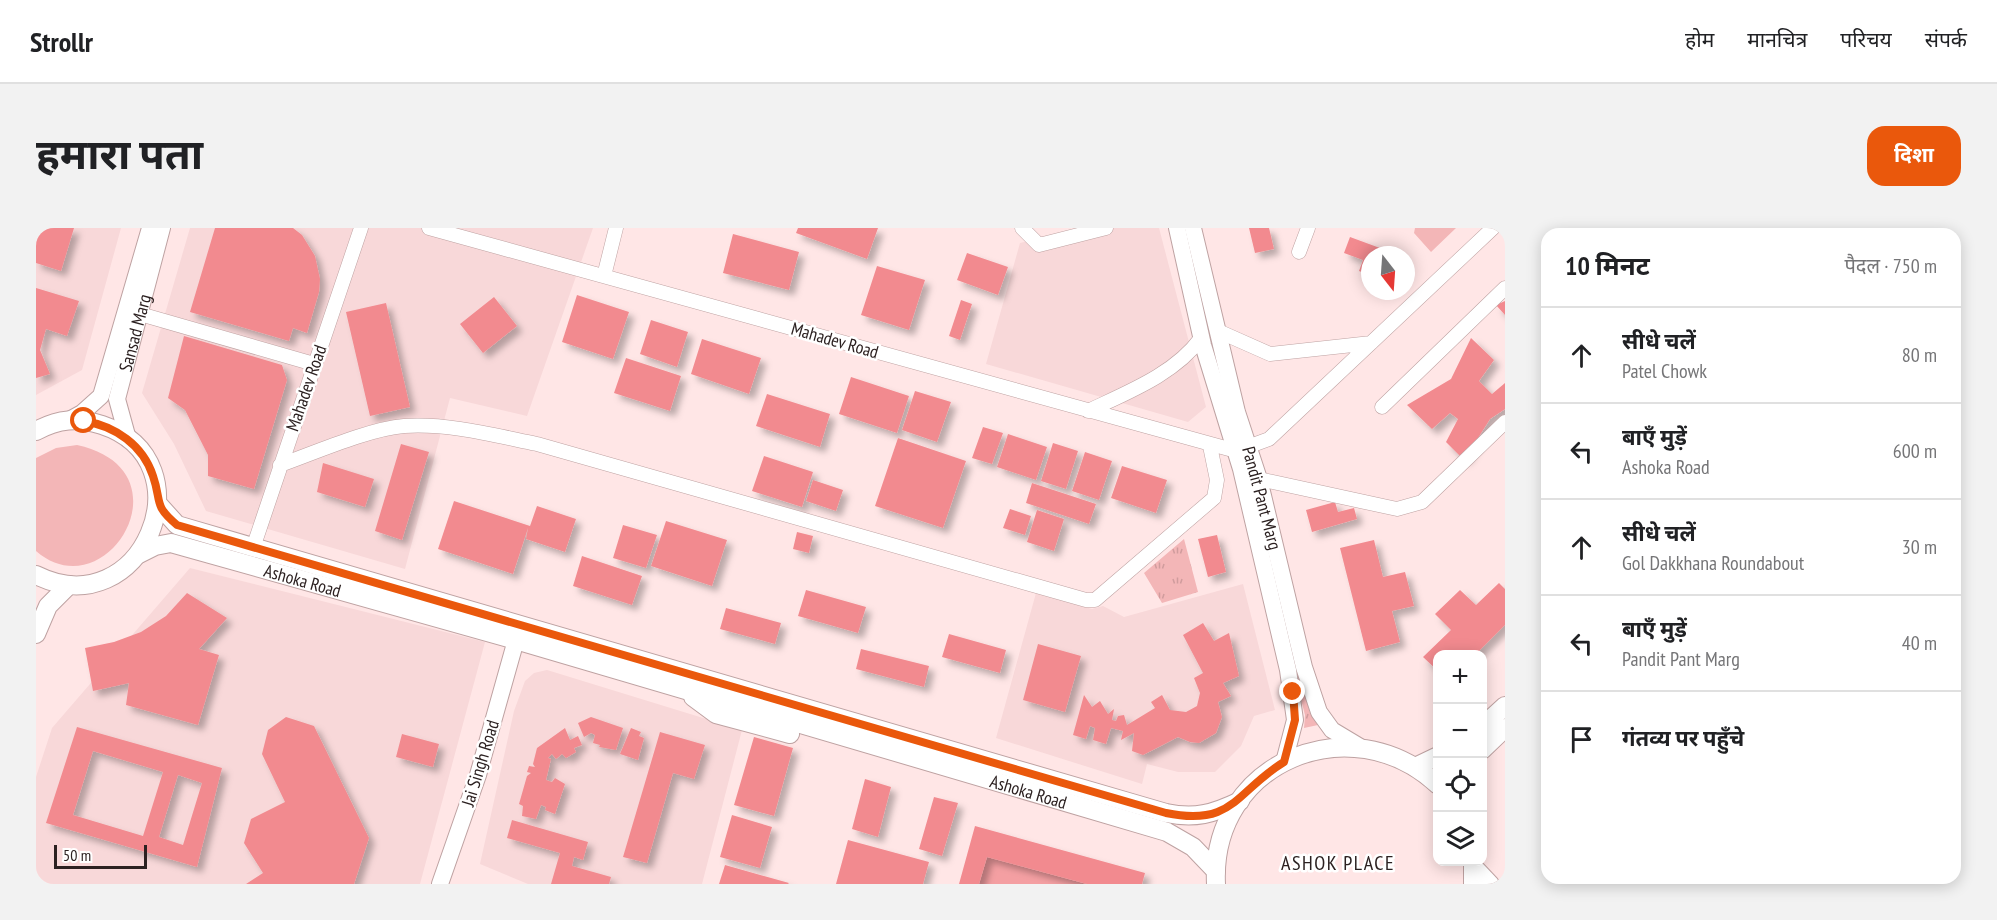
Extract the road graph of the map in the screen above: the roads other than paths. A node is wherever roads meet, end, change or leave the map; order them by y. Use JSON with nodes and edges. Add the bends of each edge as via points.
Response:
{"nodes":[{"id":1,"x":150,"y":228,"type":"edge"},
{"id":2,"x":162,"y":228,"type":"edge"},
{"id":3,"x":361,"y":228,"type":"edge"},
{"id":4,"x":429,"y":228,"type":"edge"},
{"id":5,"x":616,"y":228,"type":"edge"},
{"id":6,"x":1022,"y":228,"type":"edge"},
{"id":7,"x":1106,"y":228,"type":"edge"},
{"id":8,"x":1177,"y":228,"type":"edge"},
{"id":9,"x":1193,"y":228,"type":"edge"},
{"id":10,"x":1308,"y":228,"type":"edge"},
{"id":11,"x":1493,"y":228,"type":"edge"},
{"id":12,"x":1299,"y":252,"type":"dead end"},
{"id":13,"x":604,"y":276,"type":"junction"},
{"id":14,"x":1505,"y":288,"type":"edge"},
{"id":15,"x":140,"y":314,"type":"junction"},
{"id":16,"x":1218,"y":331,"type":"junction"},
{"id":17,"x":1202,"y":338,"type":"junction"},
{"id":18,"x":1371,"y":343,"type":"junction"},
{"id":19,"x":314,"y":364,"type":"junction"},
{"id":20,"x":1382,"y":407,"type":"dead end"},
{"id":21,"x":1089,"y":411,"type":"junction"},
{"id":22,"x":71,"y":419,"type":"junction"},
{"id":23,"x":1505,"y":422,"type":"edge"},
{"id":24,"x":36,"y":431,"type":"edge"},
{"id":25,"x":128,"y":439,"type":"junction"},
{"id":26,"x":1210,"y":446,"type":"junction"},
{"id":27,"x":1242,"y":448,"type":"junction"},
{"id":28,"x":280,"y":465,"type":"junction"},
{"id":29,"x":1259,"y":479,"type":"junction"},
{"id":30,"x":158,"y":504,"type":"junction"},
{"id":31,"x":253,"y":548,"type":"junction"},
{"id":32,"x":139,"y":554,"type":"junction"},
{"id":33,"x":36,"y":575,"type":"edge"},
{"id":34,"x":69,"y":585,"type":"junction"},
{"id":35,"x":36,"y":634,"type":"edge"},
{"id":36,"x":516,"y":640,"type":"junction"},
{"id":37,"x":1296,"y":669,"type":"junction"},
{"id":38,"x":1505,"y":706,"type":"edge"},
{"id":39,"x":1487,"y":722,"type":"edge"},
{"id":40,"x":1505,"y":728,"type":"edge"},
{"id":41,"x":1487,"y":745,"type":"edge"},
{"id":42,"x":1362,"y":748,"type":"junction"},
{"id":43,"x":1433,"y":758,"type":"edge"},
{"id":44,"x":1284,"y":762,"type":"junction"},
{"id":45,"x":1415,"y":767,"type":"junction"},
{"id":46,"x":1433,"y":782,"type":"edge"},
{"id":47,"x":1240,"y":801,"type":"junction"},
{"id":48,"x":1473,"y":866,"type":"edge"},
{"id":49,"x":1476,"y":866,"type":"edge"},
{"id":50,"x":1216,"y":878,"type":"edge"},
{"id":51,"x":440,"y":884,"type":"edge"},
{"id":52,"x":1473,"y":884,"type":"edge"},
{"id":53,"x":1491,"y":884,"type":"edge"}],
"edges":[{"from":1,"to":22,"type":"street","name":"Sansad Marg","via":[[102,396]]},
{"from":2,"to":15,"type":"street","name":"Sansad Marg"},
{"from":3,"to":19,"type":"street","name":"Mahadev Road"},
{"from":4,"to":13,"type":"street","name":"Mahadev Road"},
{"from":5,"to":13,"type":"street"},
{"from":6,"to":7,"type":"street","via":[[1039,245]]},
{"from":8,"to":17,"type":"street","name":"Pandit Pant Marg"},
{"from":9,"to":16,"type":"street","name":"Pandit Pant Marg"},
{"from":10,"to":12,"type":"street"},
{"from":11,"to":18,"type":"street"},
{"from":13,"to":21,"type":"street","name":"Mahadev Road"},
{"from":14,"to":20,"type":"street"},
{"from":15,"to":19,"type":"street"},
{"from":15,"to":25,"type":"street","name":"Sansad Marg","via":[[117,399]]},
{"from":16,"to":18,"type":"street","via":[[1270,354]]},
{"from":16,"to":27,"type":"street","name":"Pandit Pant Marg"},
{"from":17,"to":21,"type":"street","via":[[1190,353],[1160,374]]},
{"from":17,"to":27,"type":"street","name":"Pandit Pant Marg"},
{"from":18,"to":27,"type":"street","via":[[1269,439]]},
{"from":19,"to":28,"type":"street","name":"Mahadev Road"},
{"from":21,"to":26,"type":"street","name":"Mahadev Road"},
{"from":22,"to":24,"type":"main road"},
{"from":22,"to":25,"type":"main road","via":[[107,427]]},
{"from":23,"to":29,"type":"street","via":[[1422,502],[1410,507],[1397,509]]},
{"from":25,"to":30,"type":"main road","via":[[153,475]]},
{"from":26,"to":27,"type":"street","name":"Mahadev Road"},
{"from":26,"to":28,"type":"street","via":[[1217,480],[1214,498],[1095,600],[537,444],[453,427],[402,426]]},
{"from":27,"to":29,"type":"street","name":"Pandit Pant Marg"},
{"from":27,"to":37,"type":"street","name":"Pandit Pant Marg"},
{"from":28,"to":31,"type":"street","name":"Mahadev Road"},
{"from":29,"to":37,"type":"street","name":"Pandit Pant Marg"},
{"from":30,"to":31,"type":"main road","name":"Ashoka Road","via":[[177,525]]},
{"from":30,"to":32,"type":"main road","via":[[150,538]]},
{"from":31,"to":47,"type":"main road","name":"Ashoka Road","via":[[1166,813],[1191,818],[1204,816]]},
{"from":32,"to":34,"type":"main road","via":[[108,578]]},
{"from":32,"to":36,"type":"main road","name":"Ashoka Road","via":[[171,543]]},
{"from":33,"to":34,"type":"main road"},
{"from":34,"to":35,"type":"main road","via":[[48,606]]},
{"from":36,"to":50,"type":"main road","name":"Ashoka Road","via":[[684,690],[716,714],[807,739],[836,735],[1167,832],[1193,847]]},
{"from":36,"to":51,"type":"street","name":"Jai Singh Road","via":[[478,775]]},
{"from":37,"to":42,"type":"street","name":"Pandit Pant Marg","via":[[1321,717],[1341,736]]},
{"from":37,"to":44,"type":"street","name":"Pandit Pant Marg","via":[[1295,720]]},
{"from":38,"to":39,"type":"main road"},
{"from":40,"to":41,"type":"main road"},
{"from":42,"to":44,"type":"main road","via":[[1322,749]]},
{"from":42,"to":45,"type":"main road","via":[[1389,754]]},
{"from":43,"to":45,"type":"main road"},
{"from":44,"to":47,"type":"main road","via":[[1264,775]]},
{"from":45,"to":46,"type":"main road"},
{"from":47,"to":50,"type":"main road","via":[[1223,834]]},
{"from":48,"to":52,"type":"main road"},
{"from":49,"to":53,"type":"street"}]}
